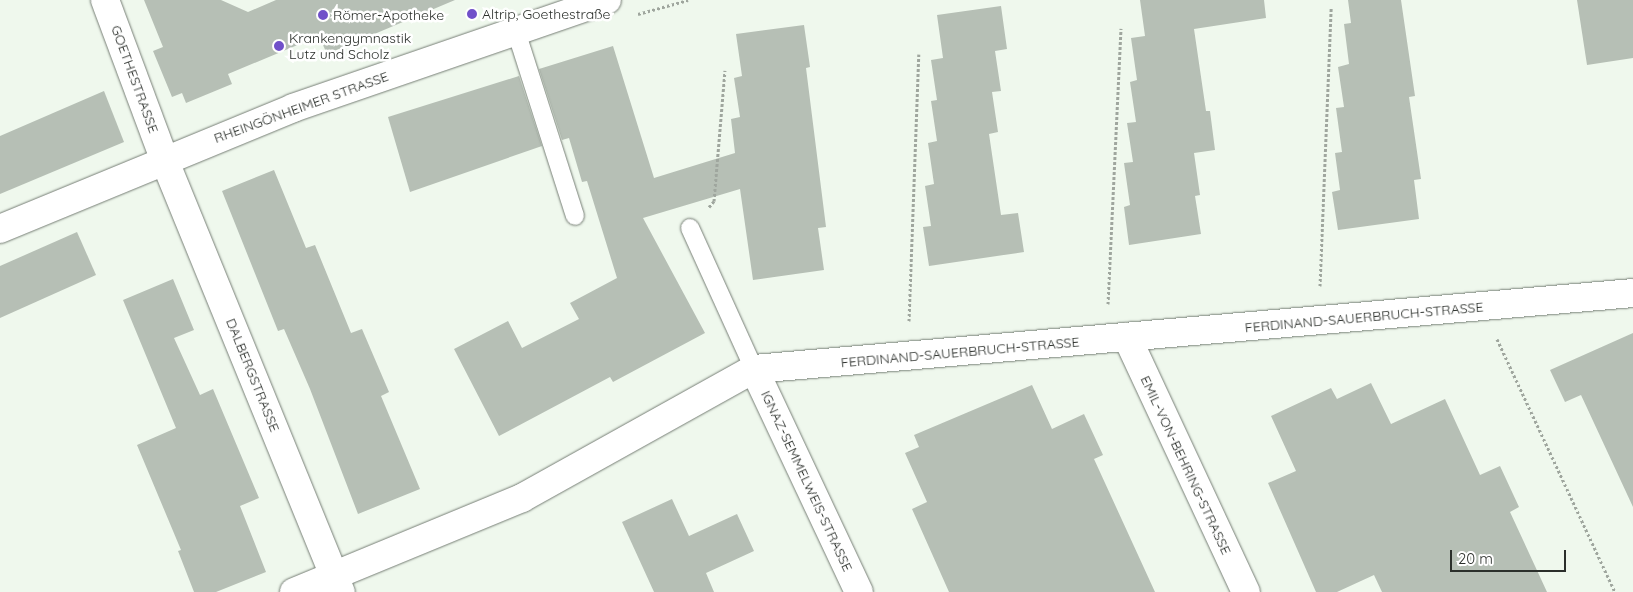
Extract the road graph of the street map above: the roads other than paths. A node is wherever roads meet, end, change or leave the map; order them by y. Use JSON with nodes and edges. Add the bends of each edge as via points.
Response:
{"nodes":[{"id":1,"x":105,"y":0,"type":"edge"},
{"id":2,"x":607,"y":0,"type":"edge"},
{"id":3,"x":516,"y":32,"type":"junction"},
{"id":4,"x":164,"y":159,"type":"junction"},
{"id":5,"x":575,"y":216,"type":"dead end"},
{"id":6,"x":690,"y":228,"type":"road end"},
{"id":7,"x":0,"y":229,"type":"edge"},
{"id":8,"x":1633,"y":293,"type":"edge"},
{"id":9,"x":1117,"y":338,"type":"junction"},
{"id":10,"x":754,"y":369,"type":"junction"},
{"id":11,"x":338,"y":584,"type":"edge"},
{"id":12,"x":294,"y":592,"type":"edge"},
{"id":13,"x":859,"y":592,"type":"edge"},
{"id":14,"x":1246,"y":592,"type":"edge"}],
"edges":[{"from":1,"to":4,"type":"street","name":"GOETHESTRASSE"},
{"from":2,"to":3,"type":"street","name":"RHEINGÖNHEIMER STRASSE"},
{"from":3,"to":4,"type":"street","name":"RHEINGÖNHEIMER STRASSE","via":[[293,108]]},
{"from":3,"to":5,"type":"lane"},
{"from":4,"to":7,"type":"street","name":"RHEINGÖNHEIMER STRASSE"},
{"from":4,"to":11,"type":"street","name":"DALBERGSTRASSE"},
{"from":6,"to":10,"type":"lane"},
{"from":8,"to":9,"type":"street","name":"FERDINAND-SAUERBRUCH-STRASSE"},
{"from":9,"to":10,"type":"street","name":"FERDINAND-SAUERBRUCH-STRASSE"},
{"from":9,"to":14,"type":"street","name":"EMIL-VON-BEHRING-STRASSE"},
{"from":10,"to":11,"type":"street","name":"FERDINAND-SAUERBRUCH-STRASSE","via":[[522,498]]},
{"from":10,"to":13,"type":"street","name":"IGNAZ-SEMMELWEIS-STRASSE"},
{"from":11,"to":12,"type":"street","name":"FERDINAND-SAUERBRUCH-STRASSE"}]}
